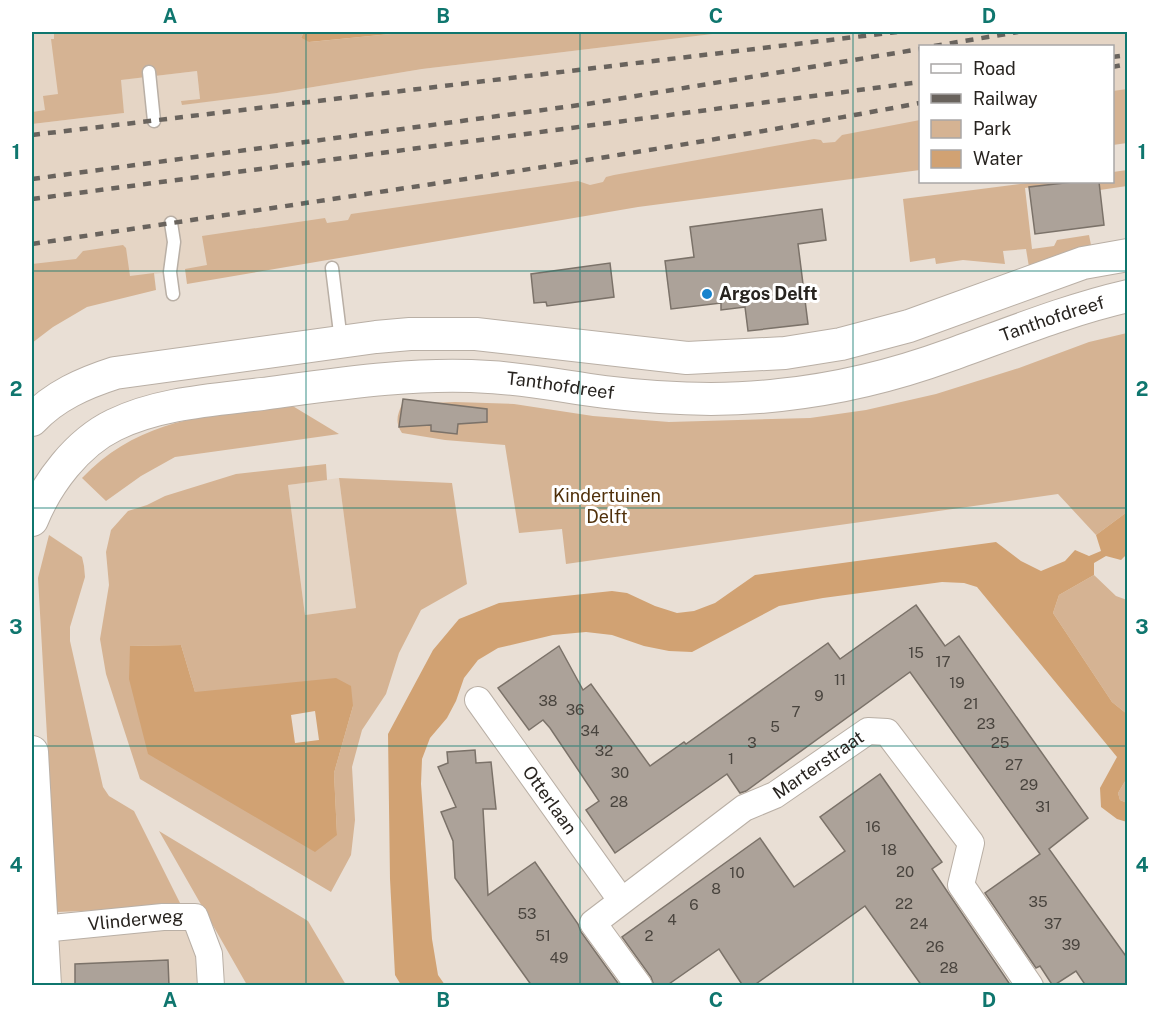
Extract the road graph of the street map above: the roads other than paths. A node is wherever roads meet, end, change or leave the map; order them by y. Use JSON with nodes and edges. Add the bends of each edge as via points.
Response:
{"nodes":[{"id":1,"x":149,"y":72,"type":"dead end"},
{"id":2,"x":154,"y":121,"type":"dead end"},
{"id":3,"x":171,"y":223,"type":"dead end"},
{"id":4,"x":1128,"y":255,"type":"edge"},
{"id":5,"x":332,"y":268,"type":"dead end"},
{"id":6,"x":173,"y":294,"type":"dead end"},
{"id":7,"x":1128,"y":296,"type":"edge"},
{"id":8,"x":341,"y":342,"type":"junction"},
{"id":9,"x":32,"y":420,"type":"edge"},
{"id":10,"x":34,"y":506,"type":"edge"},
{"id":11,"x":478,"y":700,"type":"dead end"},
{"id":12,"x":32,"y":752,"type":"edge"},
{"id":13,"x":621,"y":900,"type":"junction"},
{"id":14,"x":42,"y":929,"type":"junction"},
{"id":15,"x":45,"y":986,"type":"edge"},
{"id":16,"x":211,"y":986,"type":"edge"},
{"id":17,"x":639,"y":986,"type":"edge"},
{"id":18,"x":1030,"y":986,"type":"edge"}],
"edges":[{"from":1,"to":2,"type":"lane"},
{"from":3,"to":6,"type":"lane"},
{"from":4,"to":8,"type":"street","via":[[1083,263],[909,326],[841,344],[785,353],[687,358],[476,334],[410,334]]},
{"from":5,"to":8,"type":"lane"},
{"from":7,"to":10,"type":"street","name":"Tanthofdreef","via":[[1087,305],[893,374],[779,395],[663,398],[490,377],[434,375],[185,405],[112,425],[75,452]]},
{"from":8,"to":9,"type":"street","via":[[115,373],[61,396]]},
{"from":11,"to":13,"type":"street","name":"Otterlaan"},
{"from":12,"to":14,"type":"street"},
{"from":13,"to":17,"type":"street","name":"Marterstraat","via":[[593,923]]},
{"from":13,"to":18,"type":"street","name":"Marterstraat","via":[[744,808],[775,795],[868,731],[887,732],[970,843],[961,885]]},
{"from":14,"to":15,"type":"street"},
{"from":14,"to":16,"type":"street","name":"Vlinderweg","via":[[195,917],[209,954]]}]}
